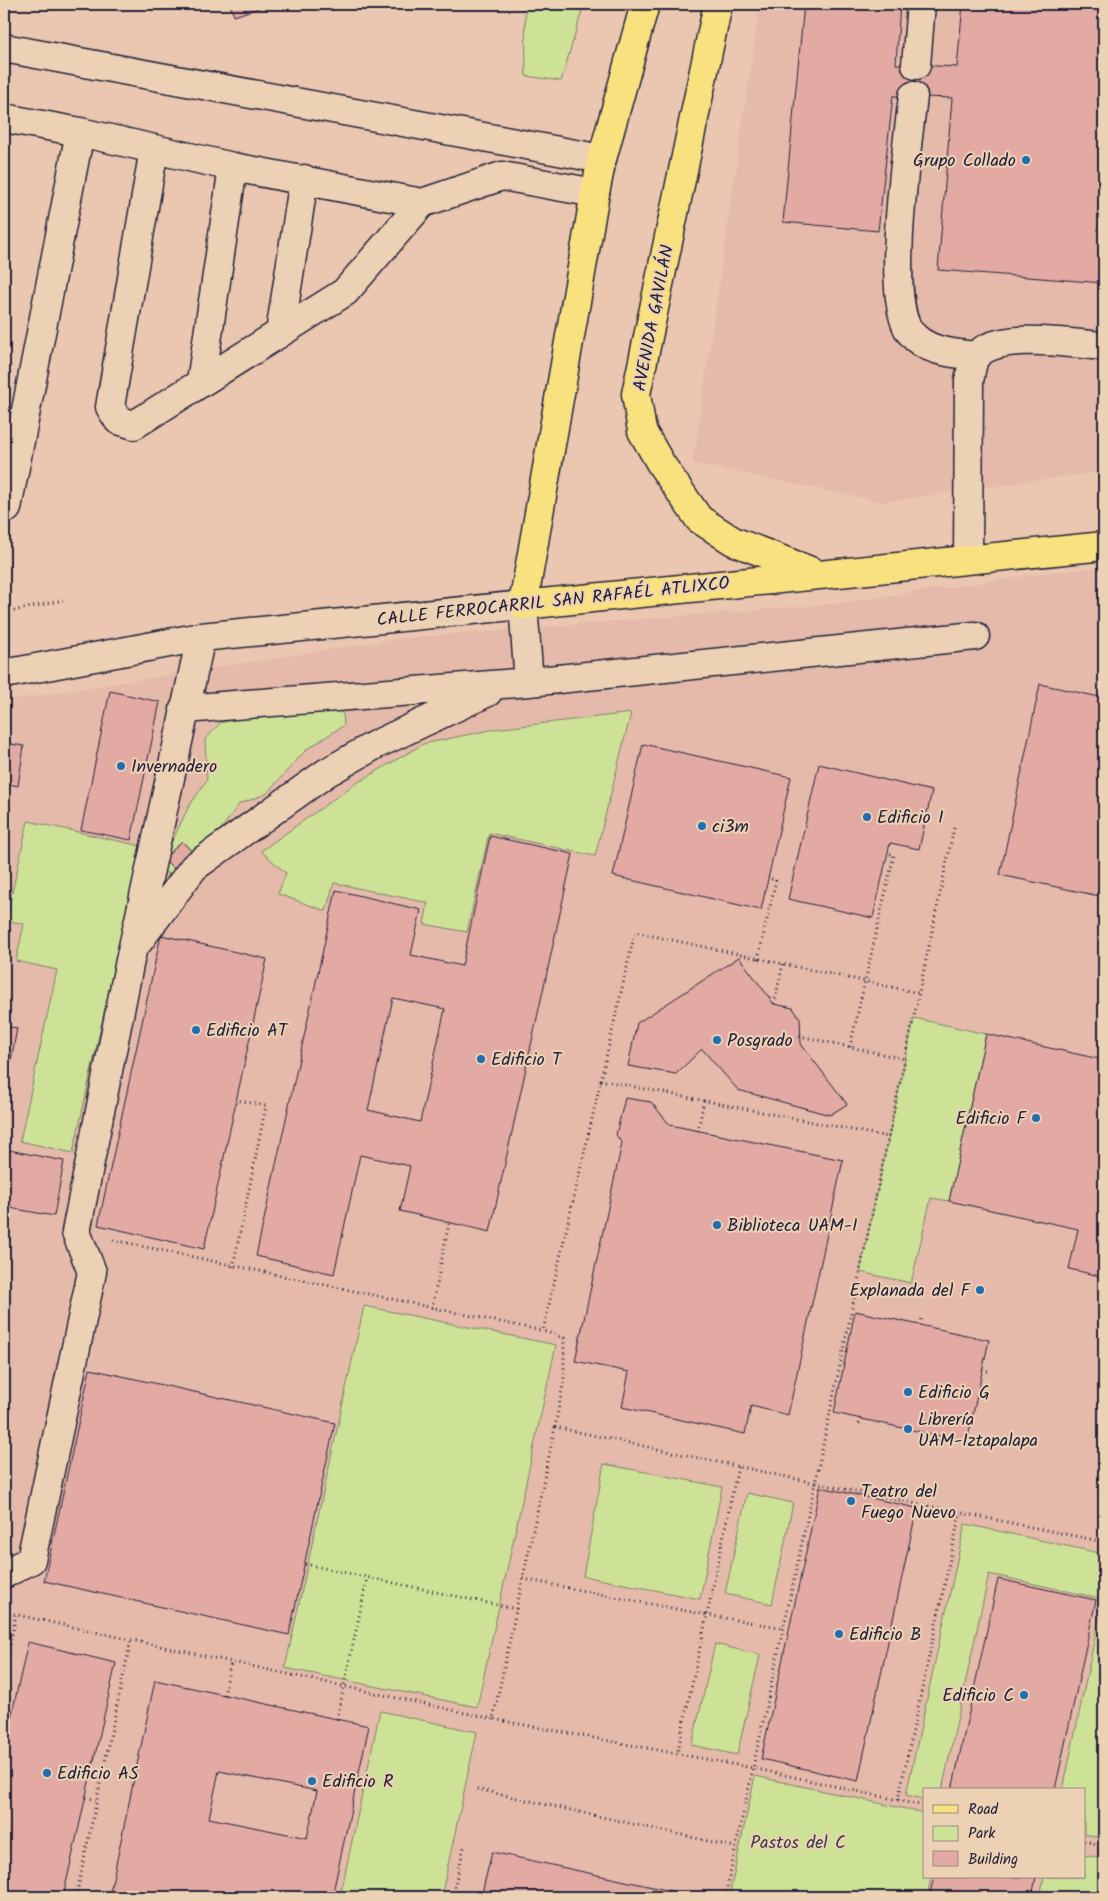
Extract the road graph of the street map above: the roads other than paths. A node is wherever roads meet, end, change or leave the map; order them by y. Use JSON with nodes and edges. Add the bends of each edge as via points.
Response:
{"nodes":[{"id":1,"x":645,"y":4,"type":"edge"},
{"id":2,"x":718,"y":4,"type":"edge"},
{"id":3,"x":922,"y":4,"type":"edge"},
{"id":4,"x":4,"y":48,"type":"edge"},
{"id":5,"x":916,"y":65,"type":"dead end"},
{"id":6,"x":913,"y":96,"type":"dead end"},
{"id":7,"x":4,"y":118,"type":"edge"},
{"id":8,"x":80,"y":132,"type":"junction"},
{"id":9,"x":154,"y":149,"type":"junction"},
{"id":10,"x":602,"y":159,"type":"junction"},
{"id":11,"x":233,"y":167,"type":"junction"},
{"id":12,"x":304,"y":179,"type":"junction"},
{"id":13,"x":595,"y":193,"type":"junction"},
{"id":14,"x":422,"y":203,"type":"junction"},
{"id":15,"x":280,"y":333,"type":"junction"},
{"id":16,"x":1104,"y":346,"type":"edge"},
{"id":17,"x":976,"y":356,"type":"junction"},
{"id":18,"x":201,"y":382,"type":"junction"},
{"id":19,"x":9,"y":476,"type":"edge"},
{"id":20,"x":4,"y":510,"type":"edge"},
{"id":21,"x":1104,"y":546,"type":"edge"},
{"id":22,"x":968,"y":559,"type":"junction"},
{"id":23,"x":817,"y":574,"type":"junction"},
{"id":24,"x":523,"y":605,"type":"junction"},
{"id":25,"x":975,"y":636,"type":"dead end"},
{"id":26,"x":201,"y":637,"type":"junction"},
{"id":27,"x":4,"y":674,"type":"edge"},
{"id":28,"x":517,"y":683,"type":"junction"},
{"id":29,"x":184,"y":709,"type":"junction"},
{"id":30,"x":133,"y":949,"type":"junction"},
{"id":31,"x":4,"y":1574,"type":"edge"}],
"edges":[{"from":1,"to":10,"type":"main road"},
{"from":2,"to":23,"type":"main road","name":"AVENIDA GAVILÁN","via":[[636,394],[642,431],[700,519],[733,541]]},
{"from":3,"to":5,"type":"street"},
{"from":4,"to":10,"type":"street"},
{"from":6,"to":17,"type":"street","via":[[900,205],[899,305],[910,332],[933,350]]},
{"from":7,"to":8,"type":"street"},
{"from":8,"to":9,"type":"street"},
{"from":8,"to":19,"type":"street"},
{"from":9,"to":11,"type":"street"},
{"from":9,"to":18,"type":"street","via":[[110,407],[118,420],[134,425]]},
{"from":10,"to":13,"type":"main road"},
{"from":11,"to":12,"type":"street"},
{"from":11,"to":18,"type":"street"},
{"from":12,"to":14,"type":"street"},
{"from":12,"to":15,"type":"street"},
{"from":13,"to":14,"type":"street","via":[[502,176]]},
{"from":13,"to":24,"type":"main road"},
{"from":14,"to":15,"type":"street","via":[[345,292]]},
{"from":15,"to":18,"type":"street"},
{"from":16,"to":17,"type":"street","via":[[1014,340],[995,343]]},
{"from":17,"to":22,"type":"street","via":[[969,380]]},
{"from":19,"to":20,"type":"street","via":[[8,508]]},
{"from":21,"to":22,"type":"main road","name":"CALLE FERROCARRIL SAN RAFAÉL ATLIXCO"},
{"from":22,"to":23,"type":"main road","name":"CALLE FERROCARRIL SAN RAFAÉL ATLIXCO"},
{"from":23,"to":24,"type":"main road","name":"CALLE FERROCARRIL SAN RAFAÉL ATLIXCO"},
{"from":24,"to":26,"type":"street","name":"CALLE FERROCARRIL SAN RAFAÉL ATLIXCO"},
{"from":24,"to":28,"type":"street"},
{"from":25,"to":28,"type":"street"},
{"from":26,"to":27,"type":"street","name":"CALLE FERROCARRIL SAN RAFAÉL ATLIXCO"},
{"from":26,"to":29,"type":"street"},
{"from":28,"to":29,"type":"street"},
{"from":28,"to":30,"type":"street","via":[[375,745],[326,773],[194,867]]},
{"from":29,"to":30,"type":"street"},
{"from":30,"to":31,"type":"street","via":[[76,1232],[92,1272],[31,1560]]}]}
